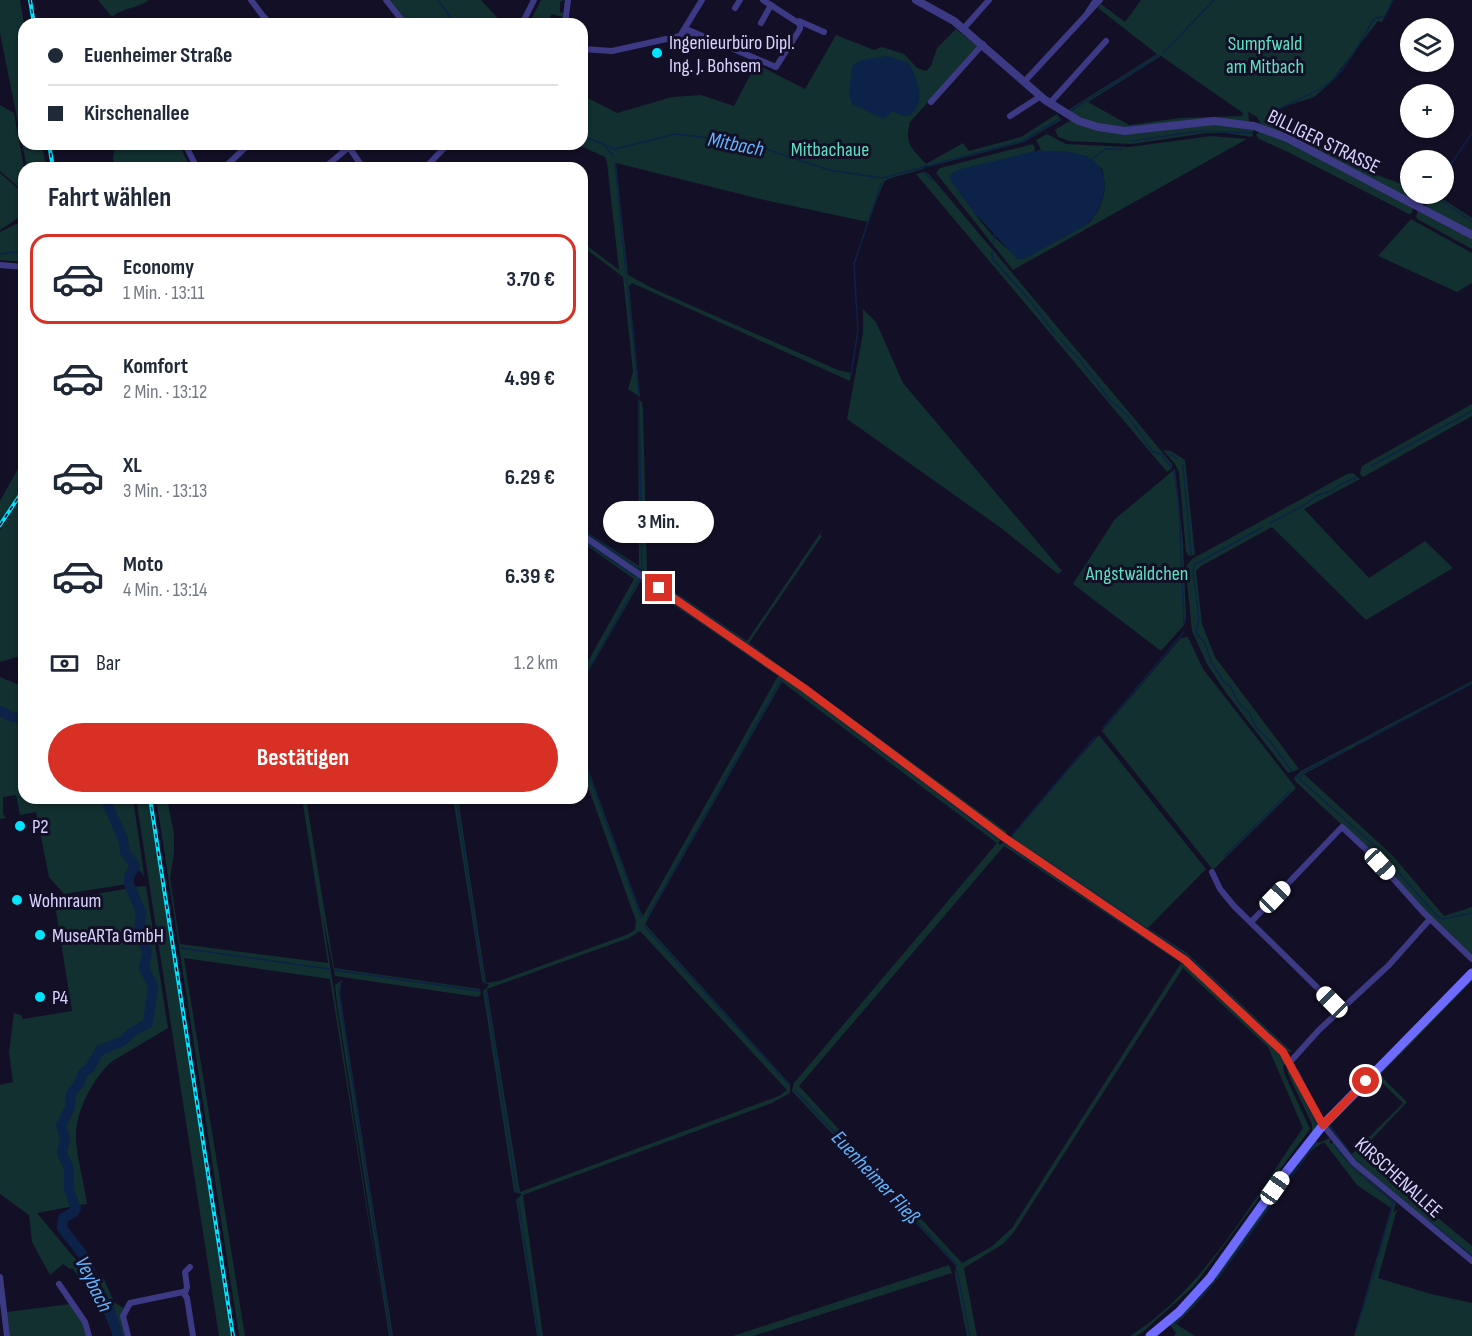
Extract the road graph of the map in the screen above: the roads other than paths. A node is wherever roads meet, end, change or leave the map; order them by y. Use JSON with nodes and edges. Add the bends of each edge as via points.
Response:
{"nodes":[{"id":1,"x":251,"y":0,"type":"edge"},
{"id":2,"x":386,"y":0,"type":"edge"},
{"id":3,"x":534,"y":0,"type":"edge"},
{"id":4,"x":568,"y":0,"type":"edge"},
{"id":5,"x":740,"y":0,"type":"edge"},
{"id":6,"x":763,"y":0,"type":"edge"},
{"id":7,"x":916,"y":0,"type":"edge"},
{"id":8,"x":989,"y":0,"type":"edge"},
{"id":9,"x":1098,"y":0,"type":"edge"},
{"id":10,"x":700,"y":1,"type":"edge"},
{"id":11,"x":771,"y":5,"type":"junction"},
{"id":12,"x":735,"y":8,"type":"dead end"},
{"id":13,"x":265,"y":18,"type":"edge"},
{"id":14,"x":400,"y":18,"type":"edge"},
{"id":15,"x":525,"y":18,"type":"edge"},
{"id":16,"x":566,"y":18,"type":"edge"},
{"id":17,"x":798,"y":21,"type":"junction"},
{"id":18,"x":761,"y":23,"type":"dead end"},
{"id":19,"x":964,"y":28,"type":"junction"},
{"id":20,"x":686,"y":29,"type":"junction"},
{"id":21,"x":824,"y":32,"type":"dead end"},
{"id":22,"x":681,"y":35,"type":"junction"},
{"id":23,"x":705,"y":38,"type":"junction"},
{"id":24,"x":1106,"y":41,"type":"dead end"},
{"id":25,"x":983,"y":44,"type":"junction"},
{"id":26,"x":588,"y":49,"type":"edge"},
{"id":27,"x":1025,"y":81,"type":"junction"},
{"id":28,"x":1041,"y":96,"type":"junction"},
{"id":29,"x":931,"y":102,"type":"dead end"},
{"id":30,"x":1050,"y":103,"type":"junction"},
{"id":31,"x":1010,"y":116,"type":"dead end"},
{"id":32,"x":243,"y":150,"type":"edge"},
{"id":33,"x":343,"y":150,"type":"edge"},
{"id":34,"x":442,"y":150,"type":"edge"},
{"id":35,"x":230,"y":162,"type":"edge"},
{"id":36,"x":330,"y":162,"type":"edge"},
{"id":37,"x":431,"y":162,"type":"edge"},
{"id":38,"x":1472,"y":235,"type":"edge"},
{"id":39,"x":0,"y":265,"type":"edge"},
{"id":40,"x":18,"y":266,"type":"edge"},
{"id":41,"x":588,"y":539,"type":"edge"},
{"id":42,"x":1212,"y":872,"type":"dead end"},
{"id":43,"x":1430,"y":919,"type":"junction"},
{"id":44,"x":1251,"y":922,"type":"junction"},
{"id":45,"x":1472,"y":959,"type":"edge"},
{"id":46,"x":1472,"y":973,"type":"edge"},
{"id":47,"x":1340,"y":1010,"type":"junction"},
{"id":48,"x":1290,"y":1062,"type":"junction"},
{"id":49,"x":1323,"y":1125,"type":"junction"},
{"id":50,"x":1472,"y":1261,"type":"edge"},
{"id":51,"x":190,"y":1267,"type":"dead end"},
{"id":52,"x":0,"y":1278,"type":"edge"},
{"id":53,"x":60,"y":1284,"type":"dead end"},
{"id":54,"x":185,"y":1293,"type":"junction"},
{"id":55,"x":2,"y":1308,"type":"edge"},
{"id":56,"x":7,"y":1336,"type":"edge"},
{"id":57,"x":89,"y":1336,"type":"edge"},
{"id":58,"x":128,"y":1336,"type":"edge"},
{"id":59,"x":193,"y":1336,"type":"edge"},
{"id":60,"x":1150,"y":1336,"type":"edge"}],
"edges":[{"from":1,"to":13,"type":"street"},
{"from":2,"to":14,"type":"street"},
{"from":3,"to":15,"type":"street"},
{"from":4,"to":16,"type":"street"},
{"from":5,"to":12,"type":"street"},
{"from":6,"to":11,"type":"street"},
{"from":7,"to":19,"type":"street","name":"BILLIGER STRASSE"},
{"from":8,"to":19,"type":"street"},
{"from":9,"to":27,"type":"street"},
{"from":10,"to":20,"type":"street"},
{"from":11,"to":17,"type":"street"},
{"from":11,"to":18,"type":"street"},
{"from":17,"to":21,"type":"street"},
{"from":17,"to":23,"type":"street","via":[[800,29],[776,67]]},
{"from":19,"to":25,"type":"street","name":"BILLIGER STRASSE"},
{"from":20,"to":22,"type":"street"},
{"from":20,"to":23,"type":"street"},
{"from":22,"to":23,"type":"street"},
{"from":22,"to":26,"type":"street","via":[[612,51]]},
{"from":24,"to":30,"type":"street"},
{"from":25,"to":27,"type":"street","name":"BILLIGER STRASSE"},
{"from":25,"to":29,"type":"street"},
{"from":27,"to":28,"type":"street","name":"BILLIGER STRASSE"},
{"from":28,"to":30,"type":"street","name":"BILLIGER STRASSE"},
{"from":28,"to":31,"type":"street"},
{"from":30,"to":38,"type":"street","name":"BILLIGER STRASSE","via":[[1079,121],[1115,131],[1214,121],[1262,128]]},
{"from":32,"to":35,"type":"street"},
{"from":33,"to":36,"type":"street"},
{"from":34,"to":37,"type":"street"},
{"from":39,"to":40,"type":"street"},
{"from":41,"to":48,"type":"street","name":"KIRSCHENALLEE","via":[[804,688],[1005,838],[1185,960],[1280,1048]]},
{"from":42,"to":44,"type":"street","via":[[1227,899]]},
{"from":43,"to":44,"type":"street","via":[[1342,827]]},
{"from":43,"to":45,"type":"street"},
{"from":43,"to":47,"type":"street","via":[[1389,965]]},
{"from":44,"to":47,"type":"street"},
{"from":46,"to":49,"type":"main road"},
{"from":47,"to":48,"type":"street"},
{"from":48,"to":49,"type":"street","name":"KIRSCHENALLEE"},
{"from":49,"to":50,"type":"street","name":"KIRSCHENALLEE","via":[[1361,1171]]},
{"from":49,"to":60,"type":"main road","via":[[1205,1284]]},
{"from":51,"to":54,"type":"street","via":[[185,1272]]},
{"from":52,"to":55,"type":"street"},
{"from":53,"to":57,"type":"street","via":[[68,1290]]},
{"from":54,"to":58,"type":"street","via":[[130,1303],[123,1316]]},
{"from":54,"to":59,"type":"street"},
{"from":55,"to":56,"type":"street"}]}
